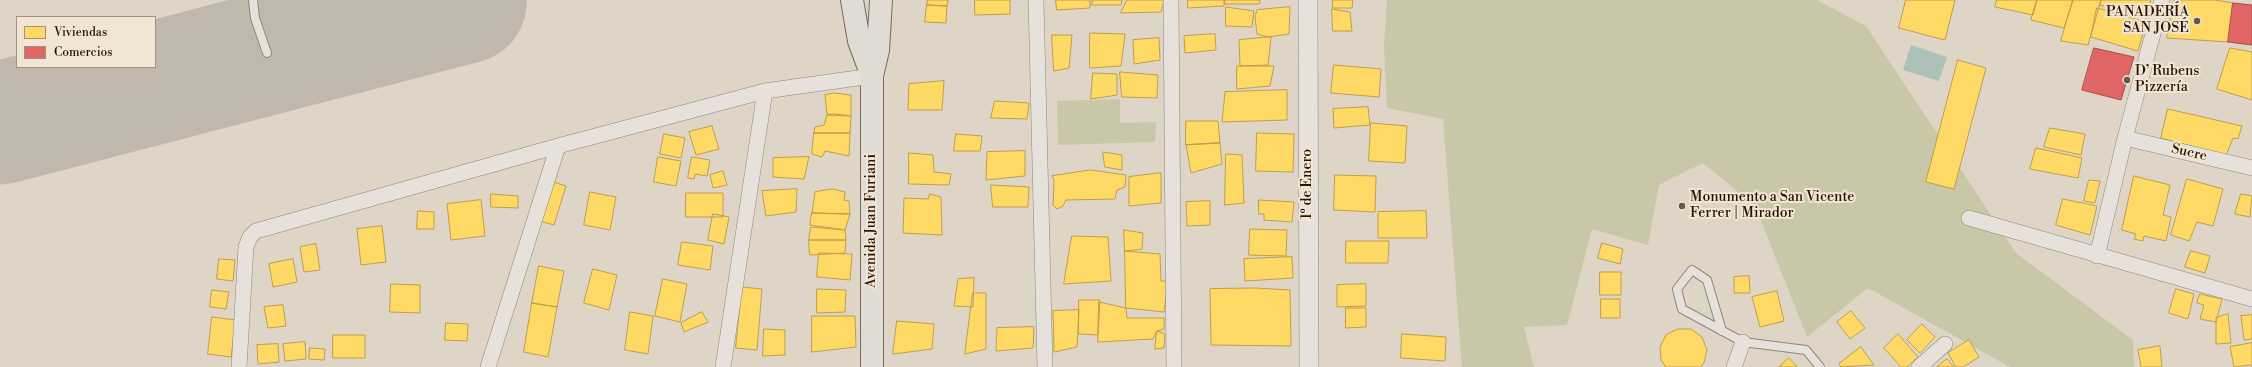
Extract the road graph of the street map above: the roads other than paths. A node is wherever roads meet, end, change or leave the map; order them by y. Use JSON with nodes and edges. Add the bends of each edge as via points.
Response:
{"nodes":[{"id":1,"x":253,"y":0,"type":"edge"},
{"id":2,"x":852,"y":0,"type":"edge"},
{"id":3,"x":881,"y":0,"type":"edge"},
{"id":4,"x":1036,"y":0,"type":"edge"},
{"id":5,"x":1171,"y":0,"type":"edge"},
{"id":6,"x":1308,"y":0,"type":"edge"},
{"id":7,"x":2162,"y":0,"type":"edge"},
{"id":8,"x":267,"y":53,"type":"dead end"},
{"id":9,"x":872,"y":76,"type":"junction"},
{"id":10,"x":765,"y":91,"type":"junction"},
{"id":11,"x":2125,"y":138,"type":"junction"},
{"id":12,"x":558,"y":146,"type":"junction"},
{"id":13,"x":2252,"y":168,"type":"edge"},
{"id":14,"x":1968,"y":218,"type":"dead end"},
{"id":15,"x":2097,"y":256,"type":"junction"},
{"id":16,"x":2252,"y":299,"type":"edge"},
{"id":17,"x":1722,"y":331,"type":"junction"},
{"id":18,"x":1743,"y":342,"type":"junction"},
{"id":19,"x":1945,"y":344,"type":"dead end"},
{"id":20,"x":239,"y":367,"type":"edge"},
{"id":21,"x":488,"y":367,"type":"edge"},
{"id":22,"x":724,"y":367,"type":"edge"},
{"id":23,"x":872,"y":367,"type":"edge"},
{"id":24,"x":1045,"y":367,"type":"edge"},
{"id":25,"x":1174,"y":367,"type":"edge"},
{"id":26,"x":1309,"y":367,"type":"edge"},
{"id":27,"x":1734,"y":367,"type":"edge"},
{"id":28,"x":1820,"y":367,"type":"edge"},
{"id":29,"x":1919,"y":367,"type":"edge"}],
"edges":[{"from":1,"to":8,"type":"lane","via":[[255,18]]},
{"from":2,"to":9,"type":"main road","name":"Avenida Juan Furiani","via":[[859,41]]},
{"from":3,"to":9,"type":"main road","name":"Avenida Juan Furiani","via":[[880,37]]},
{"from":4,"to":24,"type":"street"},
{"from":5,"to":25,"type":"street"},
{"from":6,"to":26,"type":"street","name":"1º de Enero"},
{"from":7,"to":11,"type":"street"},
{"from":9,"to":10,"type":"street"},
{"from":9,"to":23,"type":"main road","name":"Avenida Juan Furiani"},
{"from":10,"to":12,"type":"street"},
{"from":10,"to":22,"type":"street"},
{"from":11,"to":13,"type":"street","name":"Sucre"},
{"from":11,"to":15,"type":"street"},
{"from":12,"to":20,"type":"street","via":[[256,231],[246,247]]},
{"from":12,"to":21,"type":"street"},
{"from":14,"to":15,"type":"street"},
{"from":15,"to":16,"type":"street"},
{"from":17,"to":17,"type":"lane","via":[[1706,280],[1692,270],[1677,289],[1682,309]]},
{"from":17,"to":18,"type":"lane"},
{"from":18,"to":27,"type":"street"},
{"from":18,"to":28,"type":"lane","via":[[1806,350]]},
{"from":19,"to":29,"type":"street"}]}
